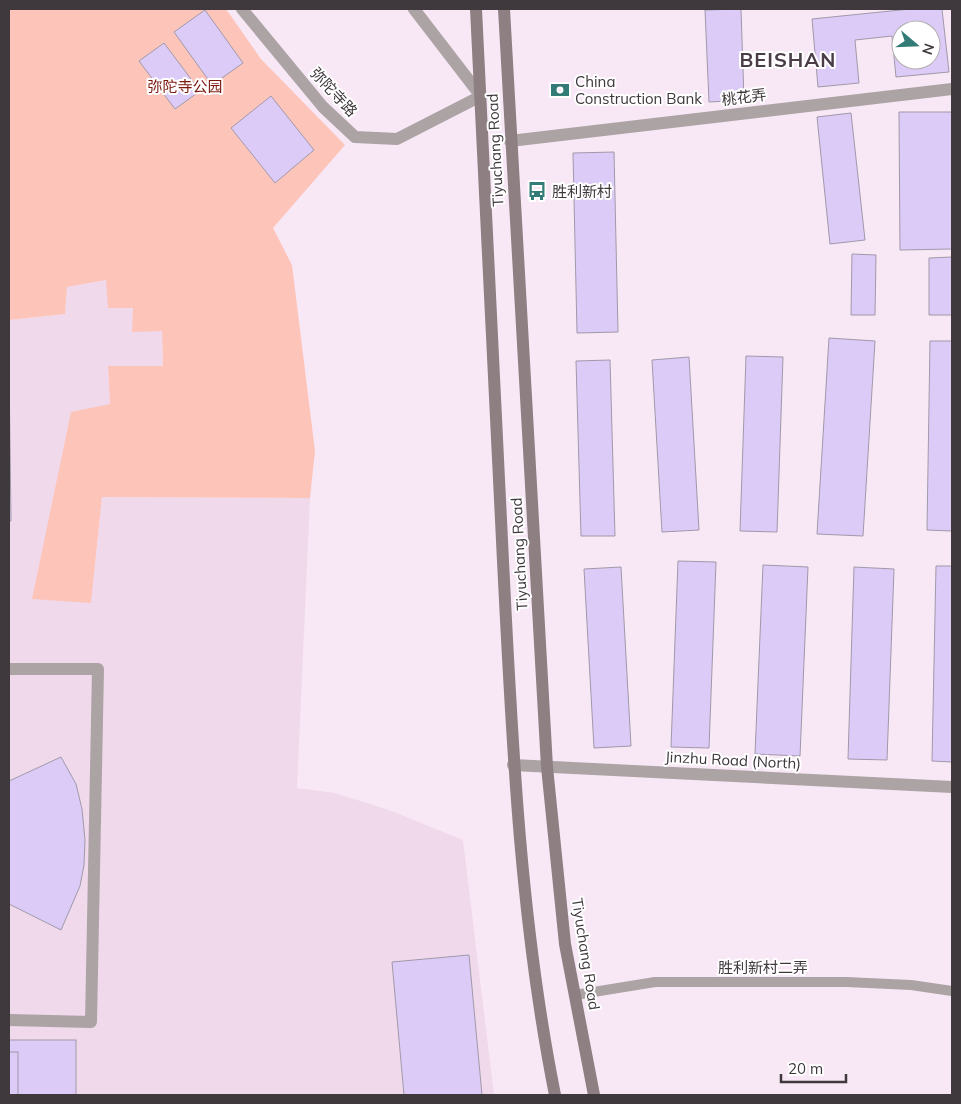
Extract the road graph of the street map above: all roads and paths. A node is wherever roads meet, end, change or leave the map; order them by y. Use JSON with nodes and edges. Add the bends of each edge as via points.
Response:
{"nodes":[{"id":1,"x":242,"y":9,"type":"edge"},
{"id":2,"x":414,"y":9,"type":"edge"},
{"id":3,"x":476,"y":9,"type":"edge"},
{"id":4,"x":504,"y":9,"type":"edge"},
{"id":5,"x":952,"y":89,"type":"edge"},
{"id":6,"x":481,"y":96,"type":"junction"},
{"id":7,"x":510,"y":141,"type":"junction"},
{"id":8,"x":9,"y":669,"type":"edge"},
{"id":9,"x":513,"y":765,"type":"junction"},
{"id":10,"x":547,"y":767,"type":"junction"},
{"id":11,"x":952,"y":787,"type":"edge"},
{"id":12,"x":952,"y":991,"type":"edge"},
{"id":13,"x":575,"y":995,"type":"junction"},
{"id":14,"x":9,"y":1020,"type":"edge"},
{"id":15,"x":555,"y":1095,"type":"edge"},
{"id":16,"x":594,"y":1095,"type":"edge"}],
"edges":[{"from":1,"to":6,"type":"street","name":"弥陀寺路","via":[[322,107],[355,136],[397,139]]},
{"from":2,"to":6,"type":"street"},
{"from":3,"to":6,"type":"main road","name":"Tiyuchang Road"},
{"from":4,"to":7,"type":"main road","name":"Tiyuchang Road"},
{"from":5,"to":7,"type":"street","name":"桃花弄"},
{"from":6,"to":9,"type":"main road","name":"Tiyuchang Road"},
{"from":7,"to":10,"type":"main road","name":"Tiyuchang Road"},
{"from":8,"to":14,"type":"street","via":[[98,669],[91,1022]]},
{"from":9,"to":10,"type":"street","name":"Jinzhu Road (North)"},
{"from":9,"to":15,"type":"main road","name":"Tiyuchang Road","via":[[544,1045]]},
{"from":10,"to":11,"type":"street","name":"Jinzhu Road (North)"},
{"from":10,"to":13,"type":"main road","name":"Tiyuchang Road","via":[[565,944]]},
{"from":12,"to":13,"type":"lane","name":"胜利新村二弄","via":[[911,985],[846,982],[655,982]]},
{"from":13,"to":16,"type":"main road","name":"Tiyuchang Road"}]}
